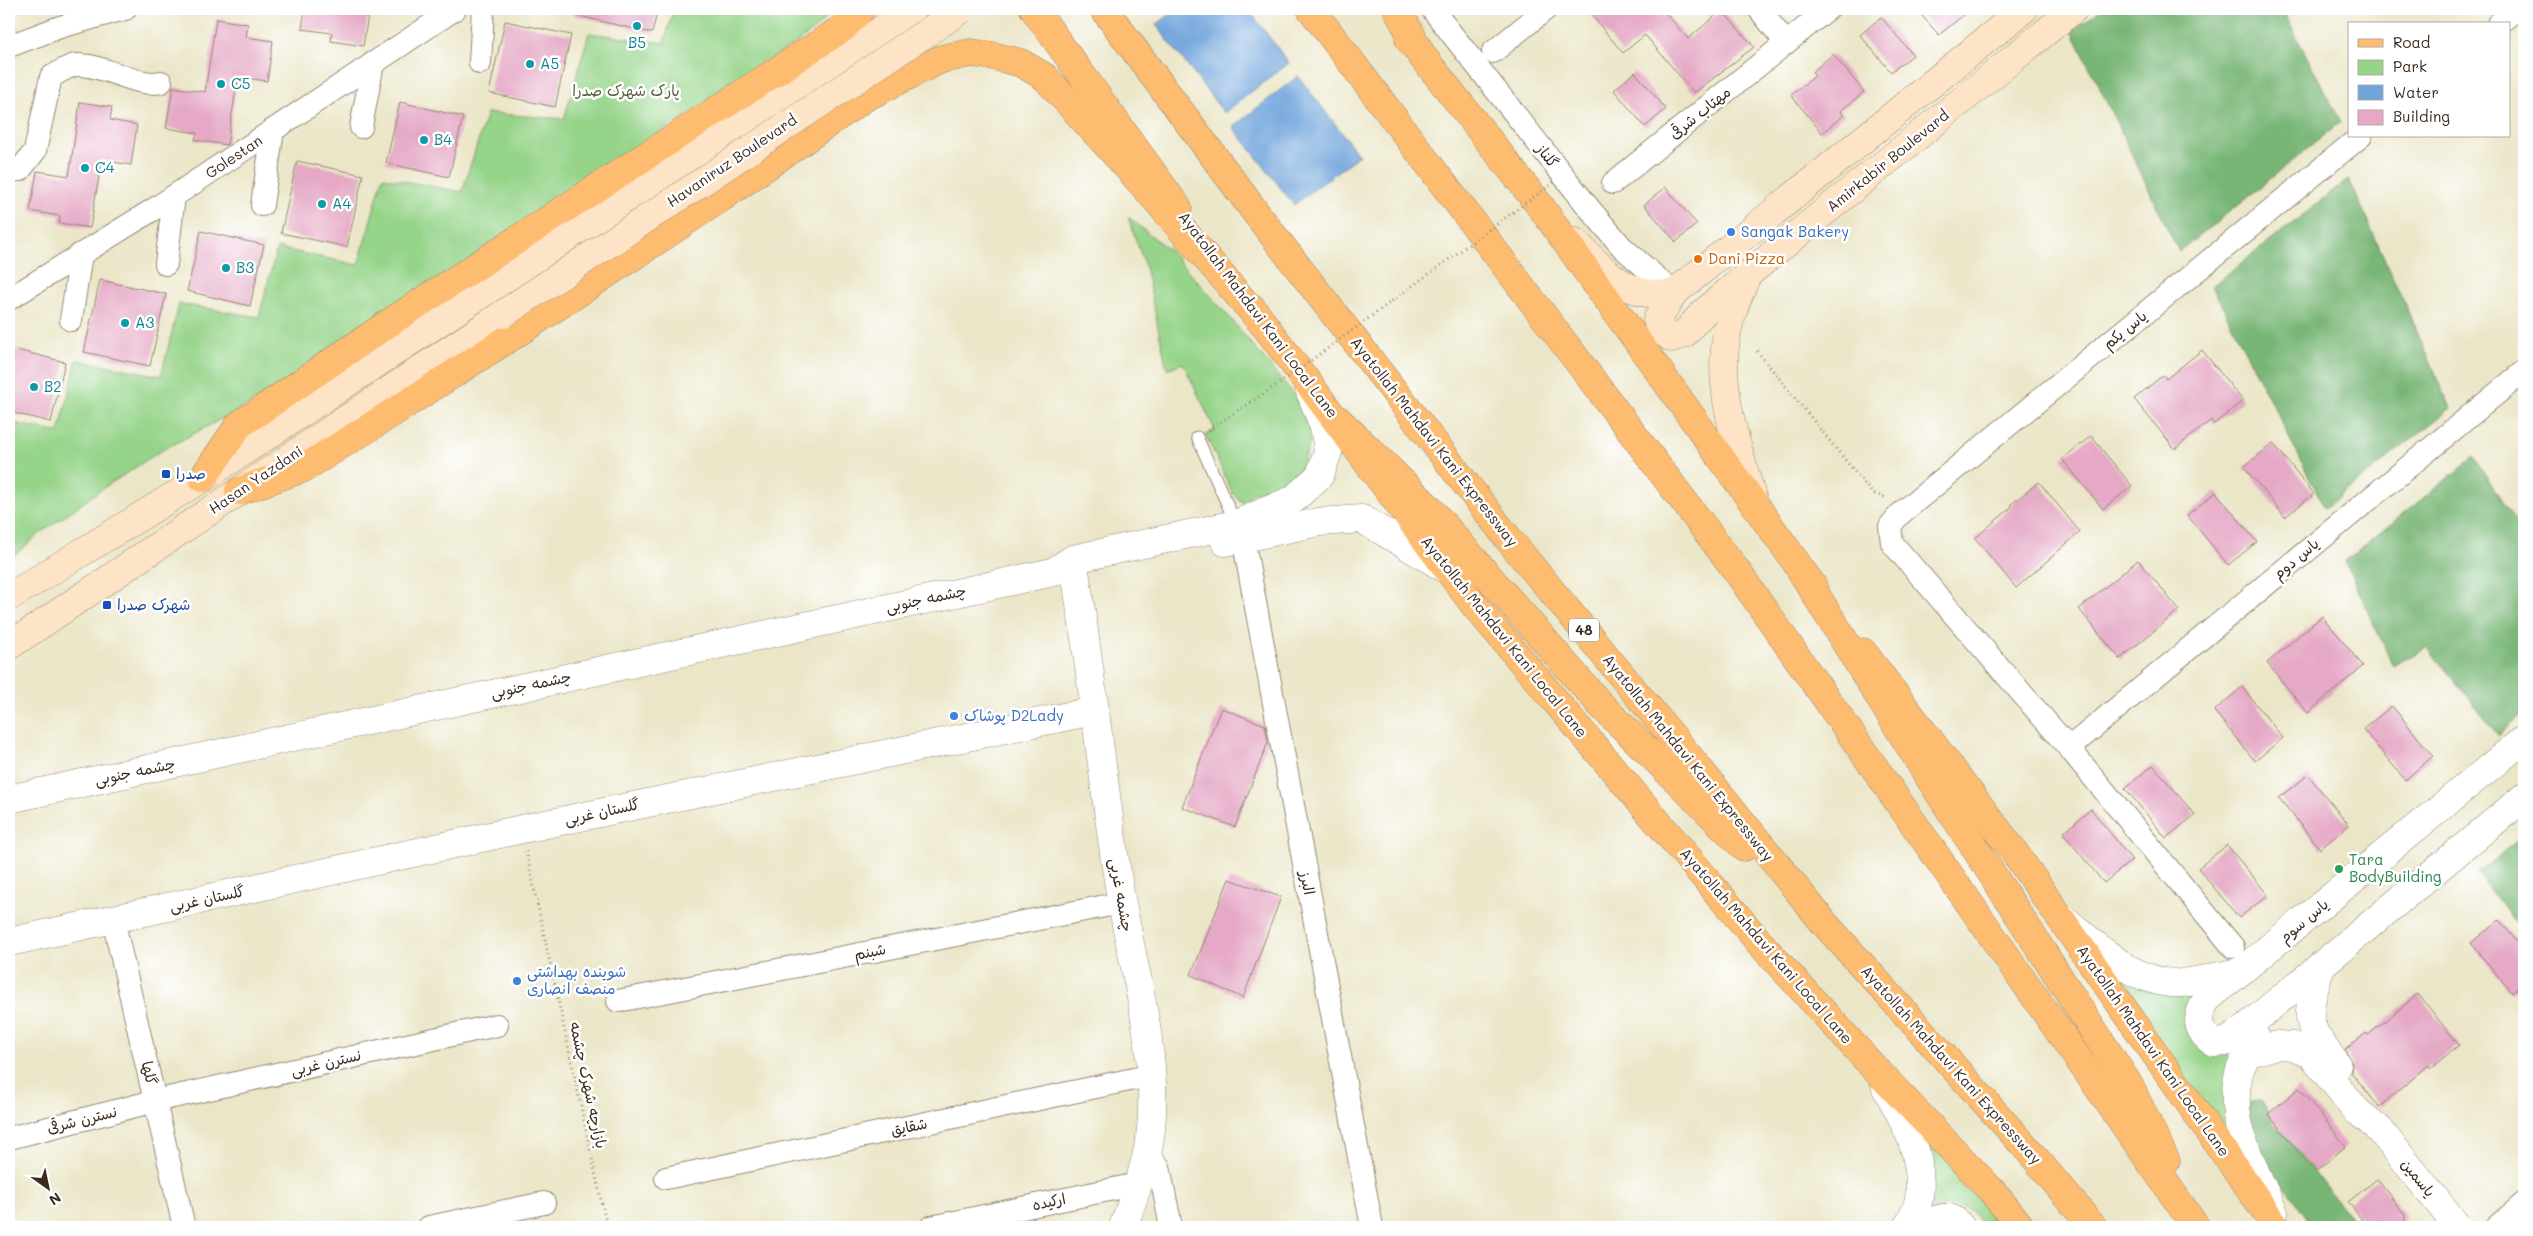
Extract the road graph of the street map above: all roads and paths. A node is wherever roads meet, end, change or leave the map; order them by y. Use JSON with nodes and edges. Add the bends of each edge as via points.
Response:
{"nodes":[{"id":1,"x":76,"y":9,"type":"edge"},
{"id":2,"x":125,"y":9,"type":"edge"},
{"id":3,"x":455,"y":9,"type":"edge"},
{"id":4,"x":483,"y":9,"type":"edge"},
{"id":5,"x":862,"y":9,"type":"edge"},
{"id":6,"x":877,"y":9,"type":"edge"},
{"id":7,"x":913,"y":9,"type":"edge"},
{"id":8,"x":935,"y":9,"type":"edge"},
{"id":9,"x":962,"y":9,"type":"edge"},
{"id":10,"x":1034,"y":9,"type":"edge"},
{"id":11,"x":1104,"y":9,"type":"edge"},
{"id":12,"x":1310,"y":9,"type":"edge"},
{"id":13,"x":1385,"y":9,"type":"edge"},
{"id":14,"x":1397,"y":9,"type":"edge"},
{"id":15,"x":1432,"y":9,"type":"edge"},
{"id":16,"x":1546,"y":9,"type":"edge"},
{"id":17,"x":1759,"y":9,"type":"edge"},
{"id":18,"x":1828,"y":9,"type":"edge"},
{"id":19,"x":2024,"y":9,"type":"edge"},
{"id":20,"x":2074,"y":9,"type":"edge"},
{"id":21,"x":2517,"y":9,"type":"edge"},
{"id":22,"x":2501,"y":22,"type":"edge"},
{"id":23,"x":60,"y":27,"type":"junction"},
{"id":24,"x":842,"y":28,"type":"junction"},
{"id":25,"x":1786,"y":43,"type":"junction"},
{"id":26,"x":9,"y":46,"type":"edge"},
{"id":27,"x":1493,"y":52,"type":"dead end"},
{"id":28,"x":1424,"y":59,"type":"junction"},
{"id":29,"x":373,"y":63,"type":"junction"},
{"id":30,"x":480,"y":63,"type":"dead end"},
{"id":31,"x":161,"y":82,"type":"dead end"},
{"id":32,"x":864,"y":98,"type":"junction"},
{"id":33,"x":361,"y":127,"type":"dead end"},
{"id":34,"x":273,"y":130,"type":"junction"},
{"id":35,"x":2359,"y":138,"type":"edge"},
{"id":36,"x":9,"y":170,"type":"edge"},
{"id":37,"x":1557,"y":180,"type":"dead end"},
{"id":38,"x":1613,"y":183,"type":"dead end"},
{"id":39,"x":174,"y":196,"type":"junction"},
{"id":40,"x":262,"y":205,"type":"dead end"},
{"id":41,"x":1541,"y":207,"type":"junction"},
{"id":42,"x":81,"y":254,"type":"junction"},
{"id":43,"x":166,"y":264,"type":"dead end"},
{"id":44,"x":1747,"y":275,"type":"junction"},
{"id":45,"x":488,"y":291,"type":"joint"},
{"id":46,"x":1674,"y":293,"type":"junction"},
{"id":47,"x":9,"y":299,"type":"edge"},
{"id":48,"x":503,"y":314,"type":"joint"},
{"id":49,"x":71,"y":320,"type":"dead end"},
{"id":50,"x":1265,"y":326,"type":"junction"},
{"id":51,"x":1757,"y":352,"type":"dead end"},
{"id":52,"x":2524,"y":371,"type":"edge"},
{"id":53,"x":1295,"y":381,"type":"junction"},
{"id":54,"x":1337,"y":419,"type":"junction"},
{"id":55,"x":1197,"y":437,"type":"joint"},
{"id":56,"x":203,"y":478,"type":"junction"},
{"id":57,"x":239,"y":491,"type":"junction"},
{"id":58,"x":1911,"y":505,"type":"junction"},
{"id":59,"x":1755,"y":507,"type":"junction"},
{"id":60,"x":1240,"y":531,"type":"junction"},
{"id":61,"x":1798,"y":566,"type":"junction"},
{"id":62,"x":1067,"y":569,"type":"junction"},
{"id":63,"x":1446,"y":569,"type":"junction"},
{"id":64,"x":9,"y":597,"type":"edge"},
{"id":65,"x":9,"y":646,"type":"edge"},
{"id":66,"x":1093,"y":711,"type":"junction"},
{"id":67,"x":2524,"y":739,"type":"edge"},
{"id":68,"x":2069,"y":748,"type":"junction"},
{"id":69,"x":2524,"y":796,"type":"edge"},
{"id":70,"x":9,"y":799,"type":"edge"},
{"id":71,"x":522,"y":829,"type":"junction"},
{"id":72,"x":1121,"y":903,"type":"junction"},
{"id":73,"x":2058,"y":914,"type":"junction"},
{"id":74,"x":113,"y":919,"type":"junction"},
{"id":75,"x":1825,"y":924,"type":"junction"},
{"id":76,"x":9,"y":942,"type":"edge"},
{"id":77,"x":2238,"y":959,"type":"junction"},
{"id":78,"x":2321,"y":966,"type":"junction"},
{"id":79,"x":618,"y":1001,"type":"dead end"},
{"id":80,"x":2276,"y":1004,"type":"junction"},
{"id":81,"x":496,"y":1024,"type":"dead end"},
{"id":82,"x":2249,"y":1053,"type":"junction"},
{"id":83,"x":1877,"y":1071,"type":"junction"},
{"id":84,"x":1152,"y":1075,"type":"junction"},
{"id":85,"x":155,"y":1101,"type":"junction"},
{"id":86,"x":2379,"y":1129,"type":"junction"},
{"id":87,"x":9,"y":1138,"type":"edge"},
{"id":88,"x":1146,"y":1152,"type":"junction"},
{"id":89,"x":666,"y":1178,"type":"dead end"},
{"id":90,"x":1138,"y":1184,"type":"junction"},
{"id":91,"x":544,"y":1202,"type":"dead end"},
{"id":92,"x":2524,"y":1203,"type":"edge"},
{"id":93,"x":184,"y":1227,"type":"edge"},
{"id":94,"x":430,"y":1227,"type":"edge"},
{"id":95,"x":606,"y":1227,"type":"edge"},
{"id":96,"x":931,"y":1227,"type":"edge"},
{"id":97,"x":1123,"y":1227,"type":"edge"},
{"id":98,"x":1172,"y":1227,"type":"edge"},
{"id":99,"x":1372,"y":1227,"type":"edge"},
{"id":100,"x":1908,"y":1227,"type":"edge"},
{"id":101,"x":1923,"y":1227,"type":"edge"},
{"id":102,"x":1961,"y":1227,"type":"edge"},
{"id":103,"x":2021,"y":1227,"type":"edge"},
{"id":104,"x":2093,"y":1227,"type":"edge"},
{"id":105,"x":2197,"y":1227,"type":"edge"},
{"id":106,"x":2278,"y":1227,"type":"edge"},
{"id":107,"x":2458,"y":1227,"type":"edge"},
{"id":108,"x":2496,"y":1227,"type":"edge"}],
"edges":[{"from":1,"to":23,"type":"street"},
{"from":2,"to":23,"type":"street"},
{"from":3,"to":29,"type":"street","name":"Golestan"},
{"from":4,"to":30,"type":"street"},
{"from":5,"to":24,"type":"main road"},
{"from":6,"to":24,"type":"main road"},
{"from":7,"to":45,"type":"main road","name":"Havaniruz Boulevard"},
{"from":8,"to":32,"type":"main road","via":[[944,28],[940,41]]},
{"from":9,"to":48,"type":"main road","name":"Havaniruz Boulevard","bridge":true},
{"from":10,"to":50,"type":"main road","name":"Ayatollah Mahdavi Kani Local Lane"},
{"from":11,"to":75,"type":"main road","name":"Ayatollah Mahdavi Kani Expressway","number":"48","via":[[1256,213],[1510,541]]},
{"from":12,"to":105,"type":"main road","via":[[1736,570]]},
{"from":13,"to":28,"type":"main road","name":"Ayatollah Mahdavi Kani Local Lane"},
{"from":14,"to":28,"type":"main road"},
{"from":15,"to":46,"type":"street","name":"گلناز","via":[[1622,247]]},
{"from":16,"to":27,"type":"street"},
{"from":17,"to":25,"type":"street"},
{"from":18,"to":25,"type":"street","name":"مهتاب شرقی"},
{"from":19,"to":46,"type":"main road"},
{"from":20,"to":44,"type":"main road","name":"Amirkabir Boulevard"},
{"from":21,"to":22,"type":"street"},
{"from":23,"to":26,"type":"street"},
{"from":24,"to":56,"type":"main road","via":[[395,319],[239,425]]},
{"from":25,"to":38,"type":"street","name":"مهتاب شرقی"},
{"from":28,"to":41,"type":"main road","name":"Ayatollah Mahdavi Kani Local Lane"},
{"from":29,"to":33,"type":"street"},
{"from":29,"to":34,"type":"street","name":"Golestan"},
{"from":31,"to":36,"type":"street","via":[[75,65],[51,77],[35,151],[20,170]]},
{"from":32,"to":50,"type":"main road","via":[[941,59],[971,53],[1021,62],[1045,77],[1080,113]]},
{"from":32,"to":57,"type":"main road","via":[[534,323],[359,434],[304,468]]},
{"from":34,"to":39,"type":"street","name":"Golestan"},
{"from":34,"to":40,"type":"street"},
{"from":35,"to":58,"type":"street","name":"یاس یکم"},
{"from":37,"to":53,"type":"path","bridge":true},
{"from":39,"to":42,"type":"street","name":"Golestan"},
{"from":39,"to":43,"type":"street"},
{"from":41,"to":46,"type":"main road","via":[[1596,263],[1626,286],[1659,296]]},
{"from":41,"to":59,"type":"main road","name":"Ayatollah Mahdavi Kani Local Lane"},
{"from":42,"to":47,"type":"street","name":"Golestan"},
{"from":42,"to":49,"type":"street"},
{"from":44,"to":46,"type":"main road","name":"Amirkabir Boulevard","via":[[1684,334],[1672,338],[1661,331],[1657,320]]},
{"from":44,"to":59,"type":"main road","via":[[1727,329],[1724,373],[1735,440]]},
{"from":45,"to":56,"type":"main road","name":"Hasan Yazdani"},
{"from":48,"to":57,"type":"main road","name":"Hasan Yazdani"},
{"from":50,"to":53,"type":"main road","name":"Ayatollah Mahdavi Kani Local Lane"},
{"from":51,"to":58,"type":"path","via":[[1872,493]]},
{"from":52,"to":68,"type":"street","name":"یاس دوم"},
{"from":53,"to":54,"type":"main road","name":"Ayatollah Mahdavi Kani Local Lane"},
{"from":53,"to":55,"type":"path"},
{"from":53,"to":60,"type":"street","name":"چشمه جنوبی","via":[[1325,430],[1328,452],[1320,475],[1294,499]]},
{"from":54,"to":63,"type":"main road","name":"Ayatollah Mahdavi Kani Local Lane"},
{"from":54,"to":75,"type":"main road","via":[[1428,507],[1600,703],[1702,808]]},
{"from":55,"to":60,"type":"lane"},
{"from":56,"to":64,"type":"main road","name":"Hasan Yazdani"},
{"from":57,"to":65,"type":"main road","name":"Hasan Yazdani"},
{"from":58,"to":68,"type":"street","name":"یاس یکم","via":[[1890,526],[1892,543]]},
{"from":59,"to":61,"type":"main road","name":"Ayatollah Mahdavi Kani Local Lane"},
{"from":60,"to":62,"type":"street","name":"چشمه جنوبی"},
{"from":60,"to":63,"type":"street","name":"چشمه جنوبی","via":[[1362,519]]},
{"from":60,"to":99,"type":"street","name":"البرز"},
{"from":61,"to":73,"type":"main road","name":"Ayatollah Mahdavi Kani Local Lane"},
{"from":61,"to":105,"type":"main road","via":[[1927,774],[2129,1085]]},
{"from":62,"to":66,"type":"street","name":"چشمه غربی"},
{"from":62,"to":70,"type":"street","name":"چشمه جنوبی"},
{"from":63,"to":83,"type":"main road","name":"Ayatollah Mahdavi Kani Local Lane","via":[[1760,942]]},
{"from":66,"to":71,"type":"street","name":"گلستان غربی"},
{"from":66,"to":72,"type":"street","name":"چشمه غربی"},
{"from":67,"to":77,"type":"street","name":"یاس سوم"},
{"from":68,"to":77,"type":"street"},
{"from":69,"to":78,"type":"street"},
{"from":71,"to":74,"type":"street","name":"گلستان غربی"},
{"from":71,"to":95,"type":"path","name":"بازارچه شهرک چشمه"},
{"from":72,"to":79,"type":"street","name":"شبنم"},
{"from":72,"to":84,"type":"street","name":"چشمه غربی","via":[[1146,1016]]},
{"from":73,"to":77,"type":"street","name":"یاس سوم","via":[[2115,960],[2147,979],[2181,983]]},
{"from":73,"to":106,"type":"main road","name":"Ayatollah Mahdavi Kani Local Lane"},
{"from":74,"to":76,"type":"street","name":"گلستان غربی"},
{"from":74,"to":85,"type":"street","name":"گلها"},
{"from":75,"to":104,"type":"main road","name":"Ayatollah Mahdavi Kani Expressway","number":"48"},
{"from":77,"to":80,"type":"street","via":[[2200,1011],[2199,1024],[2205,1036],[2214,1043],[2226,1042]]},
{"from":78,"to":80,"type":"street"},
{"from":78,"to":86,"type":"street","via":[[2308,1018],[2320,1042],[2369,1107]]},
{"from":80,"to":82,"type":"street"},
{"from":81,"to":85,"type":"street","name":"نسترن غربی"},
{"from":82,"to":86,"type":"street","via":[[2277,1046],[2293,1046],[2311,1054],[2357,1111]]},
{"from":82,"to":106,"type":"street","via":[[2239,1071],[2236,1087],[2237,1126]]},
{"from":83,"to":100,"type":"street","via":[[1918,1152],[1920,1199]]},
{"from":83,"to":103,"type":"main road","name":"Ayatollah Mahdavi Kani Local Lane","via":[[1991,1190]]},
{"from":84,"to":88,"type":"street","name":"چشمه غربی","via":[[1151,1130]]},
{"from":84,"to":89,"type":"street","name":"شقایق"},
{"from":85,"to":87,"type":"street","name":"نسترن شرقی"},
{"from":85,"to":93,"type":"street","name":"گلها"},
{"from":86,"to":107,"type":"street","name":"یاسمین"},
{"from":88,"to":90,"type":"street","name":"چشمه غربی"},
{"from":88,"to":98,"type":"street","via":[[1159,1167]]},
{"from":90,"to":96,"type":"street","name":"ارکیده"},
{"from":90,"to":97,"type":"street","name":"چشمه غربی"},
{"from":91,"to":94,"type":"street"},
{"from":92,"to":108,"type":"street"},
{"from":101,"to":102,"type":"street","via":[[1942,1218],[1950,1219]]}]}
